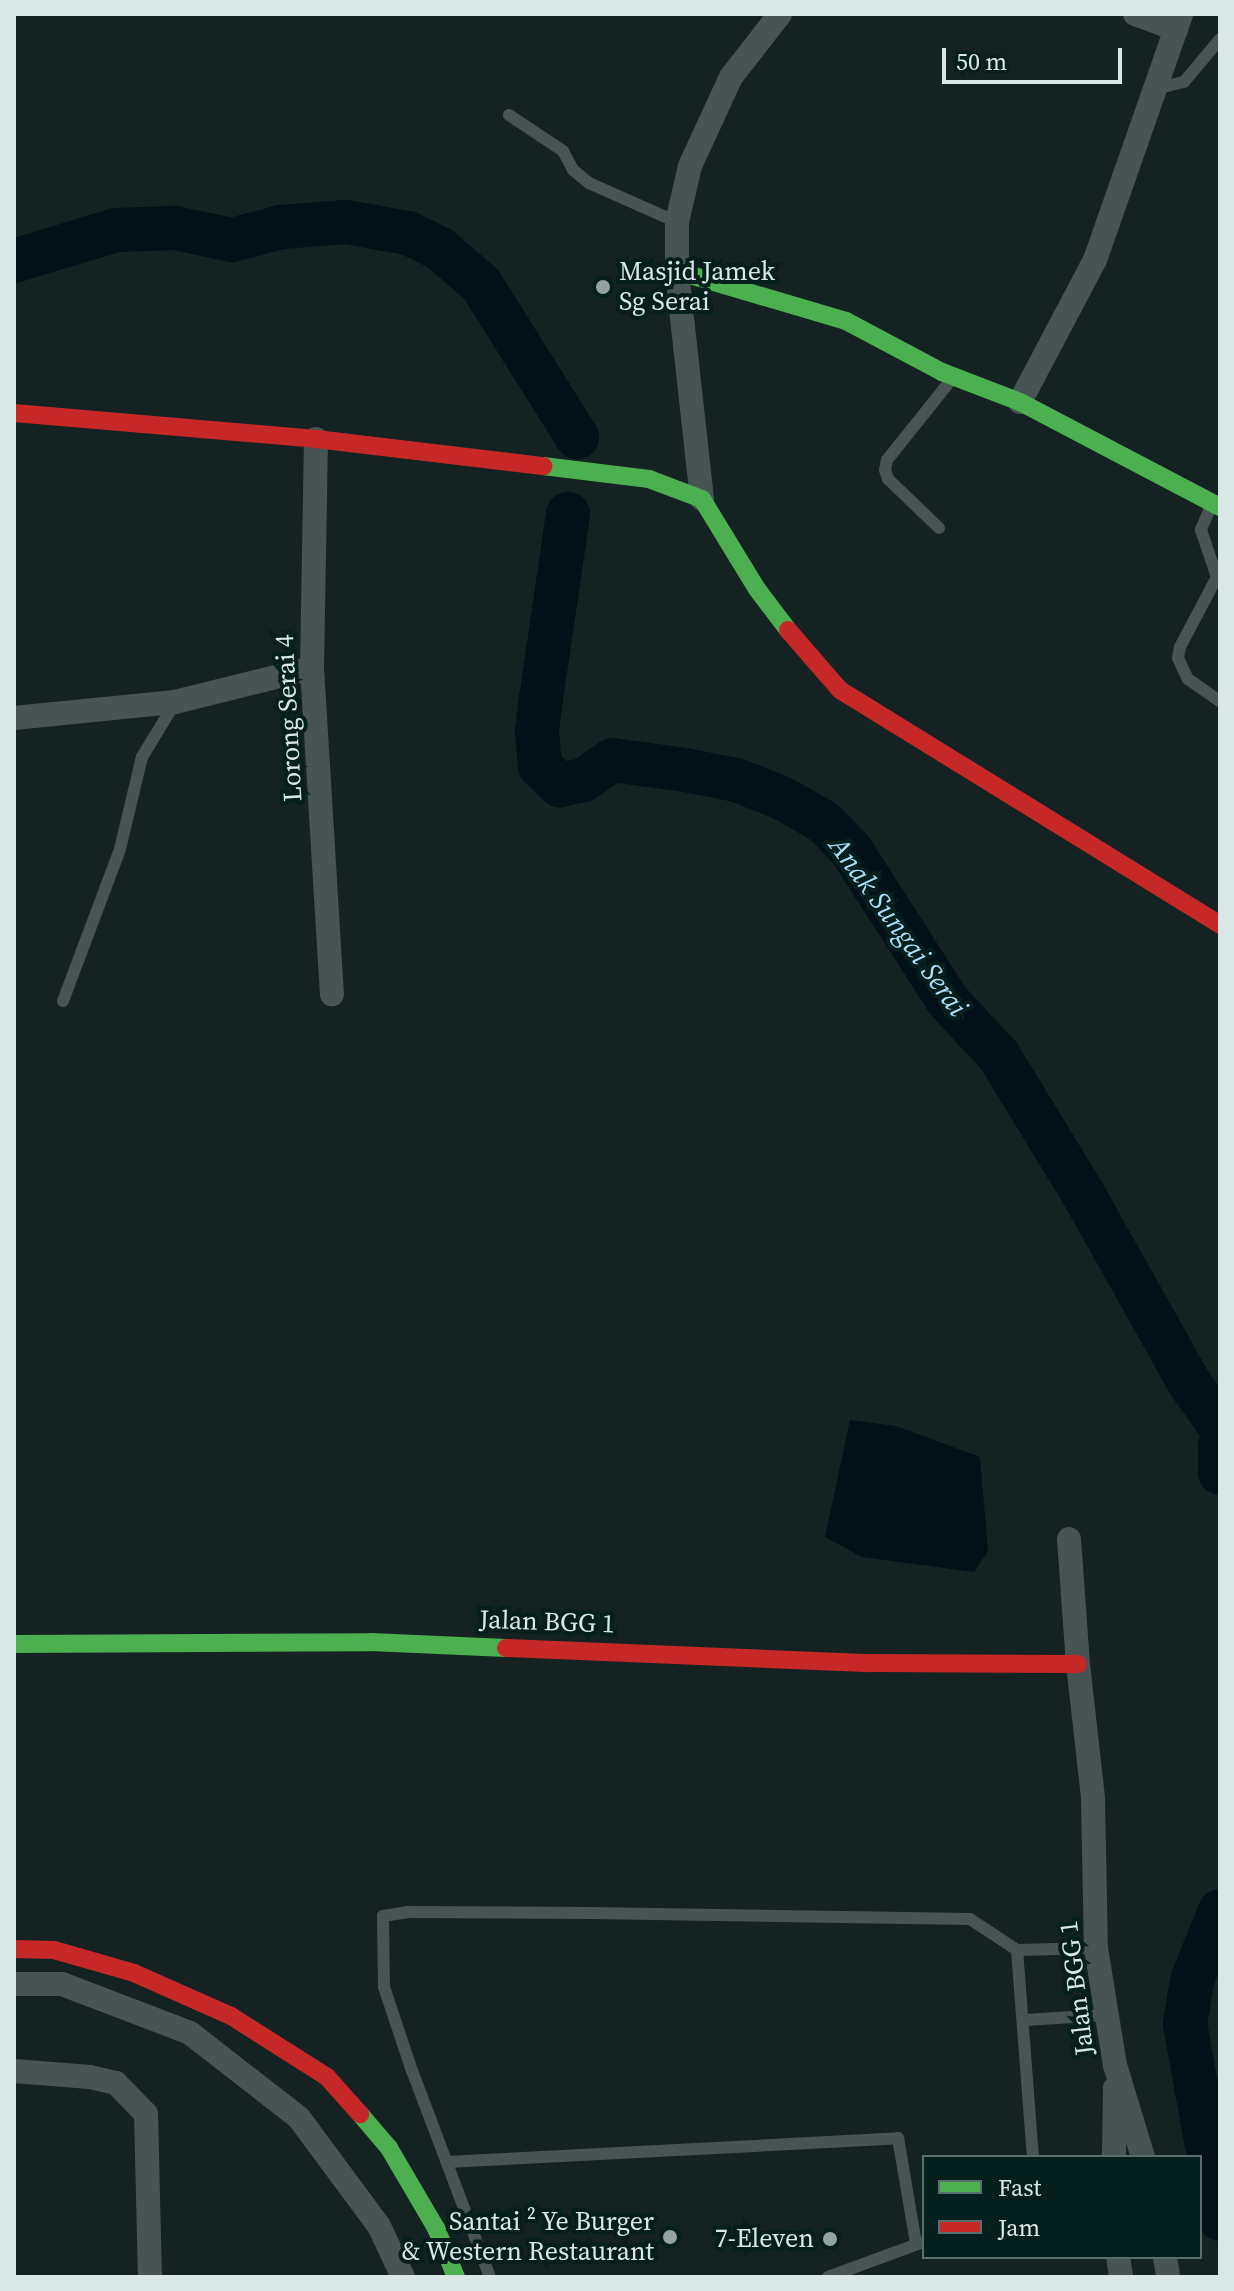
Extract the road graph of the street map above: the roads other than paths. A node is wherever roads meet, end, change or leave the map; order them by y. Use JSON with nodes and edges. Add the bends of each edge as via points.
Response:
{"nodes":[{"id":1,"x":780,"y":14,"type":"edge"},
{"id":2,"x":1135,"y":14,"type":"edge"},
{"id":3,"x":1178,"y":22,"type":"edge"},
{"id":4,"x":1220,"y":39,"type":"edge"},
{"id":5,"x":1155,"y":89,"type":"junction"},
{"id":6,"x":509,"y":115,"type":"dead end"},
{"id":7,"x":677,"y":222,"type":"junction"},
{"id":8,"x":677,"y":271,"type":"junction"},
{"id":9,"x":954,"y":376,"type":"junction"},
{"id":10,"x":1020,"y":402,"type":"junction"},
{"id":11,"x":14,"y":413,"type":"edge"},
{"id":12,"x":316,"y":439,"type":"junction"},
{"id":13,"x":702,"y":499,"type":"junction"},
{"id":14,"x":1216,"y":504,"type":"edge"},
{"id":15,"x":939,"y":528,"type":"dead end"},
{"id":16,"x":312,"y":668,"type":"junction"},
{"id":17,"x":1220,"y":701,"type":"edge"},
{"id":18,"x":175,"y":702,"type":"junction"},
{"id":19,"x":14,"y":718,"type":"edge"},
{"id":20,"x":1220,"y":925,"type":"edge"},
{"id":21,"x":332,"y":994,"type":"dead end"},
{"id":22,"x":63,"y":1001,"type":"dead end"},
{"id":23,"x":1069,"y":1539,"type":"dead end"},
{"id":24,"x":14,"y":1644,"type":"edge"},
{"id":25,"x":1078,"y":1664,"type":"junction"},
{"id":26,"x":1096,"y":1948,"type":"junction"},
{"id":27,"x":14,"y":1949,"type":"edge"},
{"id":28,"x":1017,"y":1950,"type":"junction"},
{"id":29,"x":14,"y":1984,"type":"edge"},
{"id":30,"x":1105,"y":2015,"type":"junction"},
{"id":31,"x":1025,"y":2020,"type":"junction"},
{"id":32,"x":1115,"y":2065,"type":"junction"},
{"id":33,"x":14,"y":2071,"type":"edge"},
{"id":34,"x":1033,"y":2155,"type":"edge"},
{"id":35,"x":1114,"y":2155,"type":"edge"},
{"id":36,"x":1142,"y":2155,"type":"edge"},
{"id":37,"x":447,"y":2162,"type":"junction"},
{"id":38,"x":920,"y":2243,"type":"edge"},
{"id":39,"x":150,"y":2277,"type":"edge"},
{"id":40,"x":403,"y":2277,"type":"edge"},
{"id":41,"x":456,"y":2277,"type":"edge"},
{"id":42,"x":490,"y":2277,"type":"edge"},
{"id":43,"x":828,"y":2277,"type":"edge"}],
"edges":[{"from":1,"to":7,"type":"street","via":[[731,77],[690,166]]},
{"from":2,"to":3,"type":"street"},
{"from":3,"to":5,"type":"street"},
{"from":4,"to":5,"type":"lane","via":[[1184,82]]},
{"from":5,"to":10,"type":"street","via":[[1095,260]]},
{"from":6,"to":7,"type":"lane","via":[[563,151],[573,170],[589,183]]},
{"from":7,"to":8,"type":"street"},
{"from":8,"to":9,"type":"street","via":[[846,321]]},
{"from":8,"to":13,"type":"street"},
{"from":9,"to":10,"type":"street"},
{"from":9,"to":15,"type":"lane","via":[[887,460],[885,470]]},
{"from":10,"to":14,"type":"street"},
{"from":11,"to":12,"type":"street"},
{"from":12,"to":13,"type":"street","via":[[649,479]]},
{"from":12,"to":16,"type":"street","name":"Lorong Serai 4"},
{"from":13,"to":20,"type":"street","via":[[757,589],[840,690]]},
{"from":14,"to":17,"type":"lane","via":[[1201,530],[1217,577],[1178,658],[1188,679]]},
{"from":16,"to":18,"type":"street"},
{"from":16,"to":21,"type":"street","name":"Lorong Serai 4"},
{"from":18,"to":19,"type":"street"},
{"from":18,"to":22,"type":"lane","via":[[142,757],[120,849]]},
{"from":23,"to":25,"type":"street","name":"Jalan BGG 1"},
{"from":24,"to":25,"type":"street","name":"Jalan BGG 1","via":[[371,1642],[871,1663]]},
{"from":25,"to":26,"type":"street","name":"Jalan BGG 1","via":[[1093,1798]]},
{"from":26,"to":28,"type":"lane"},
{"from":26,"to":30,"type":"street","name":"Jalan BGG 1"},
{"from":27,"to":41,"type":"street","via":[[54,1950],[134,1973],[231,2016],[327,2077],[389,2148],[436,2228]]},
{"from":28,"to":31,"type":"lane"},
{"from":28,"to":37,"type":"lane","via":[[970,1919],[407,1912],[383,1916],[384,1987]]},
{"from":29,"to":40,"type":"street","via":[[62,1984],[190,2033],[299,2118],[379,2226]]},
{"from":30,"to":31,"type":"lane"},
{"from":30,"to":32,"type":"street","name":"Jalan BGG 1"},
{"from":31,"to":34,"type":"lane"},
{"from":32,"to":35,"type":"street","name":"Jalan BGG 1"},
{"from":32,"to":36,"type":"street","name":"Jalan BGG 1"},
{"from":33,"to":39,"type":"street","via":[[116,2083],[146,2114]]},
{"from":37,"to":38,"type":"lane","via":[[898,2138]]},
{"from":37,"to":42,"type":"lane"},
{"from":38,"to":43,"type":"lane"}]}
